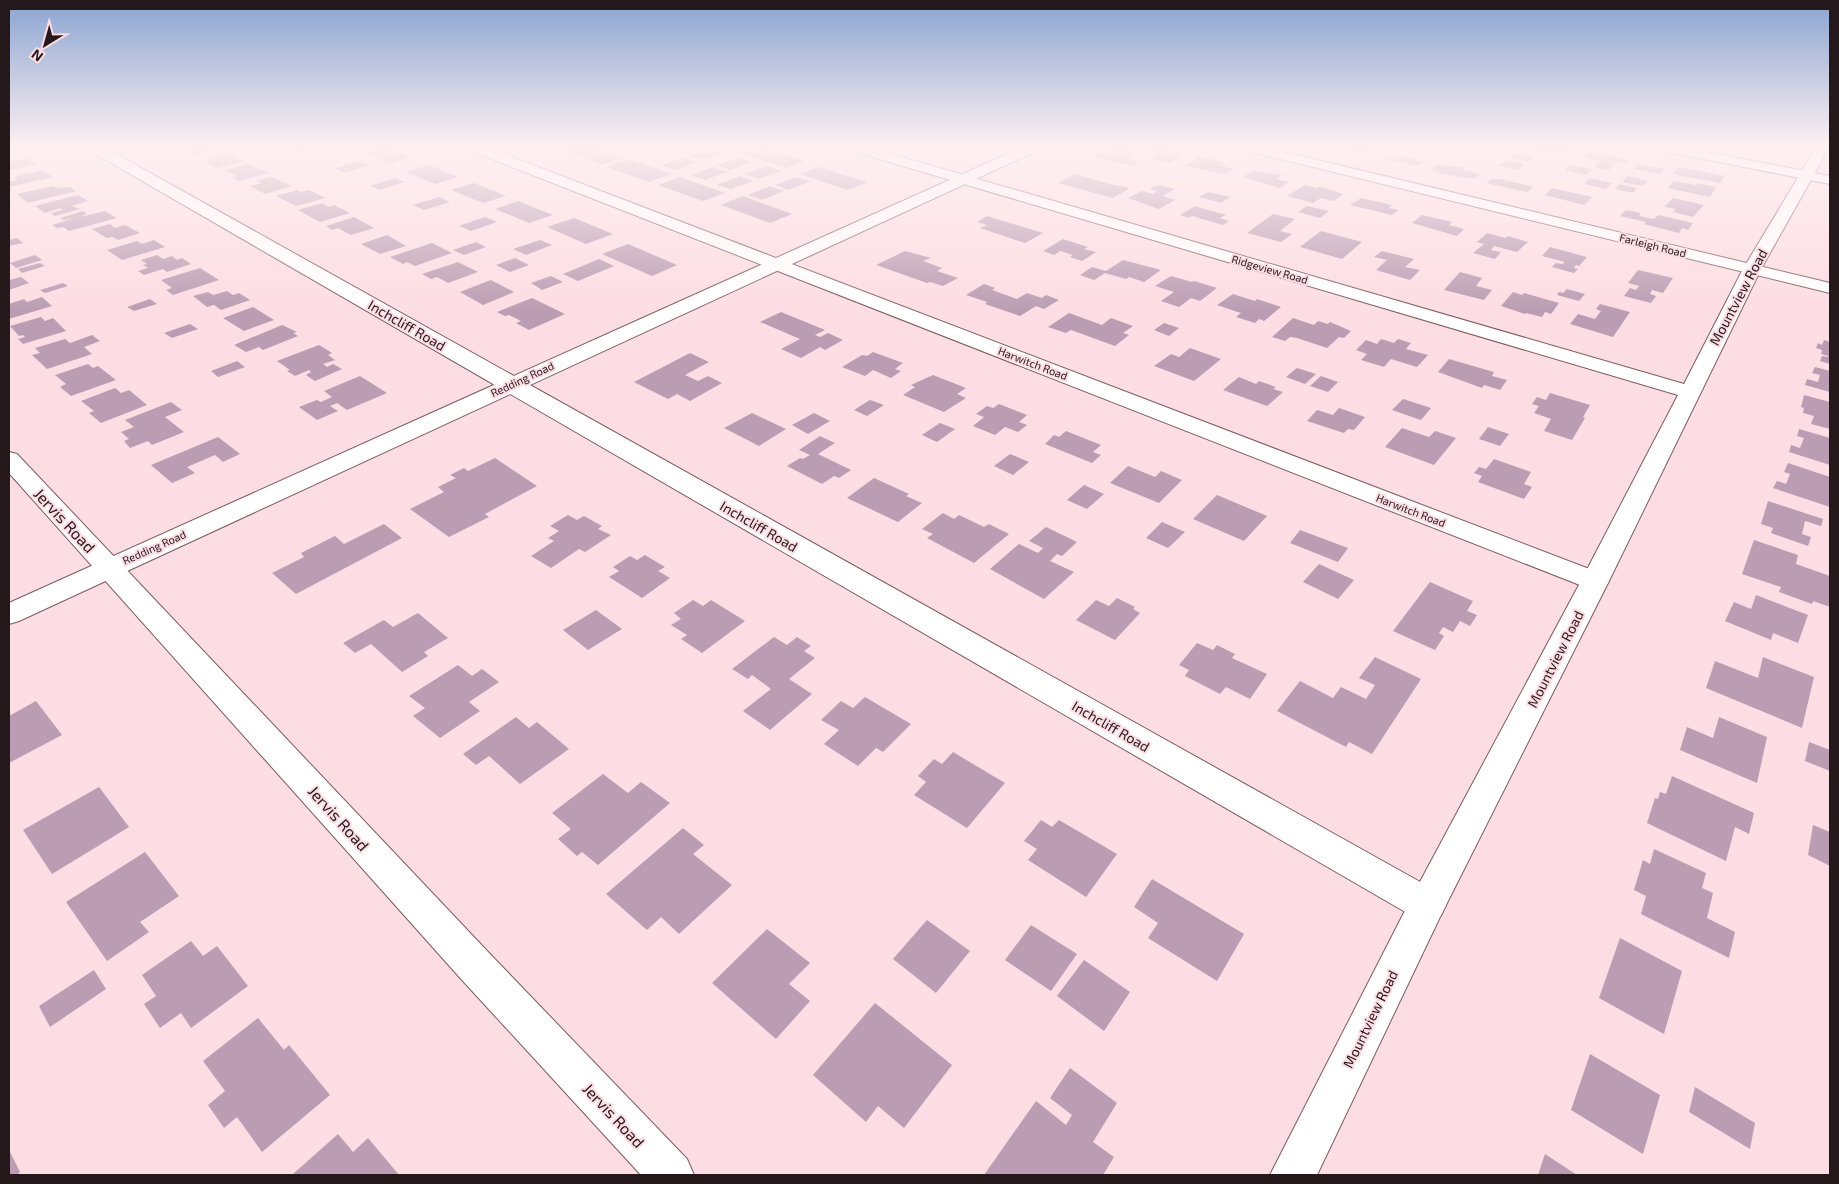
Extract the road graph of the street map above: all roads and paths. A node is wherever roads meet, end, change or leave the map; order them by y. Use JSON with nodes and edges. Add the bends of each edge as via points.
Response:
{"nodes":[{"id":1,"x":189,"y":201,"type":"edge"},
{"id":2,"x":615,"y":201,"type":"edge"},
{"id":3,"x":912,"y":201,"type":"edge"},
{"id":4,"x":1038,"y":201,"type":"edge"},
{"id":5,"x":1471,"y":201,"type":"edge"},
{"id":6,"x":1802,"y":201,"type":"edge"},
{"id":7,"x":775,"y":263,"type":"junction"},
{"id":8,"x":1752,"y":269,"type":"junction"},
{"id":9,"x":1830,"y":288,"type":"edge"},
{"id":10,"x":511,"y":384,"type":"junction"},
{"id":11,"x":1689,"y":392,"type":"junction"},
{"id":12,"x":9,"y":459,"type":"edge"},
{"id":13,"x":110,"y":567,"type":"junction"},
{"id":14,"x":1595,"y":582,"type":"junction"},
{"id":15,"x":9,"y":614,"type":"edge"},
{"id":16,"x":1427,"y":905,"type":"junction"},
{"id":17,"x":670,"y":1175,"type":"edge"},
{"id":18,"x":1293,"y":1175,"type":"edge"}],
"edges":[{"from":1,"to":10,"type":"street","name":"Inchcliff Road"},
{"from":2,"to":7,"type":"street","name":"Harwitch Road"},
{"from":3,"to":7,"type":"street","name":"Redding Road"},
{"from":4,"to":11,"type":"street","name":"Ridgeview Road"},
{"from":5,"to":8,"type":"street","name":"Farleigh Road"},
{"from":6,"to":8,"type":"street","name":"Mountview Road"},
{"from":7,"to":10,"type":"street","name":"Redding Road"},
{"from":7,"to":14,"type":"street","name":"Harwitch Road"},
{"from":8,"to":9,"type":"street","name":"Farleigh Road"},
{"from":8,"to":11,"type":"street","name":"Mountview Road"},
{"from":10,"to":13,"type":"street","name":"Redding Road"},
{"from":10,"to":16,"type":"street","name":"Inchcliff Road"},
{"from":11,"to":14,"type":"street","name":"Mountview Road"},
{"from":12,"to":13,"type":"street","name":"Jervis Road"},
{"from":13,"to":15,"type":"street","name":"Redding Road"},
{"from":13,"to":17,"type":"street","name":"Jervis Road"},
{"from":14,"to":16,"type":"street","name":"Mountview Road"},
{"from":16,"to":18,"type":"street","name":"Mountview Road"}]}
